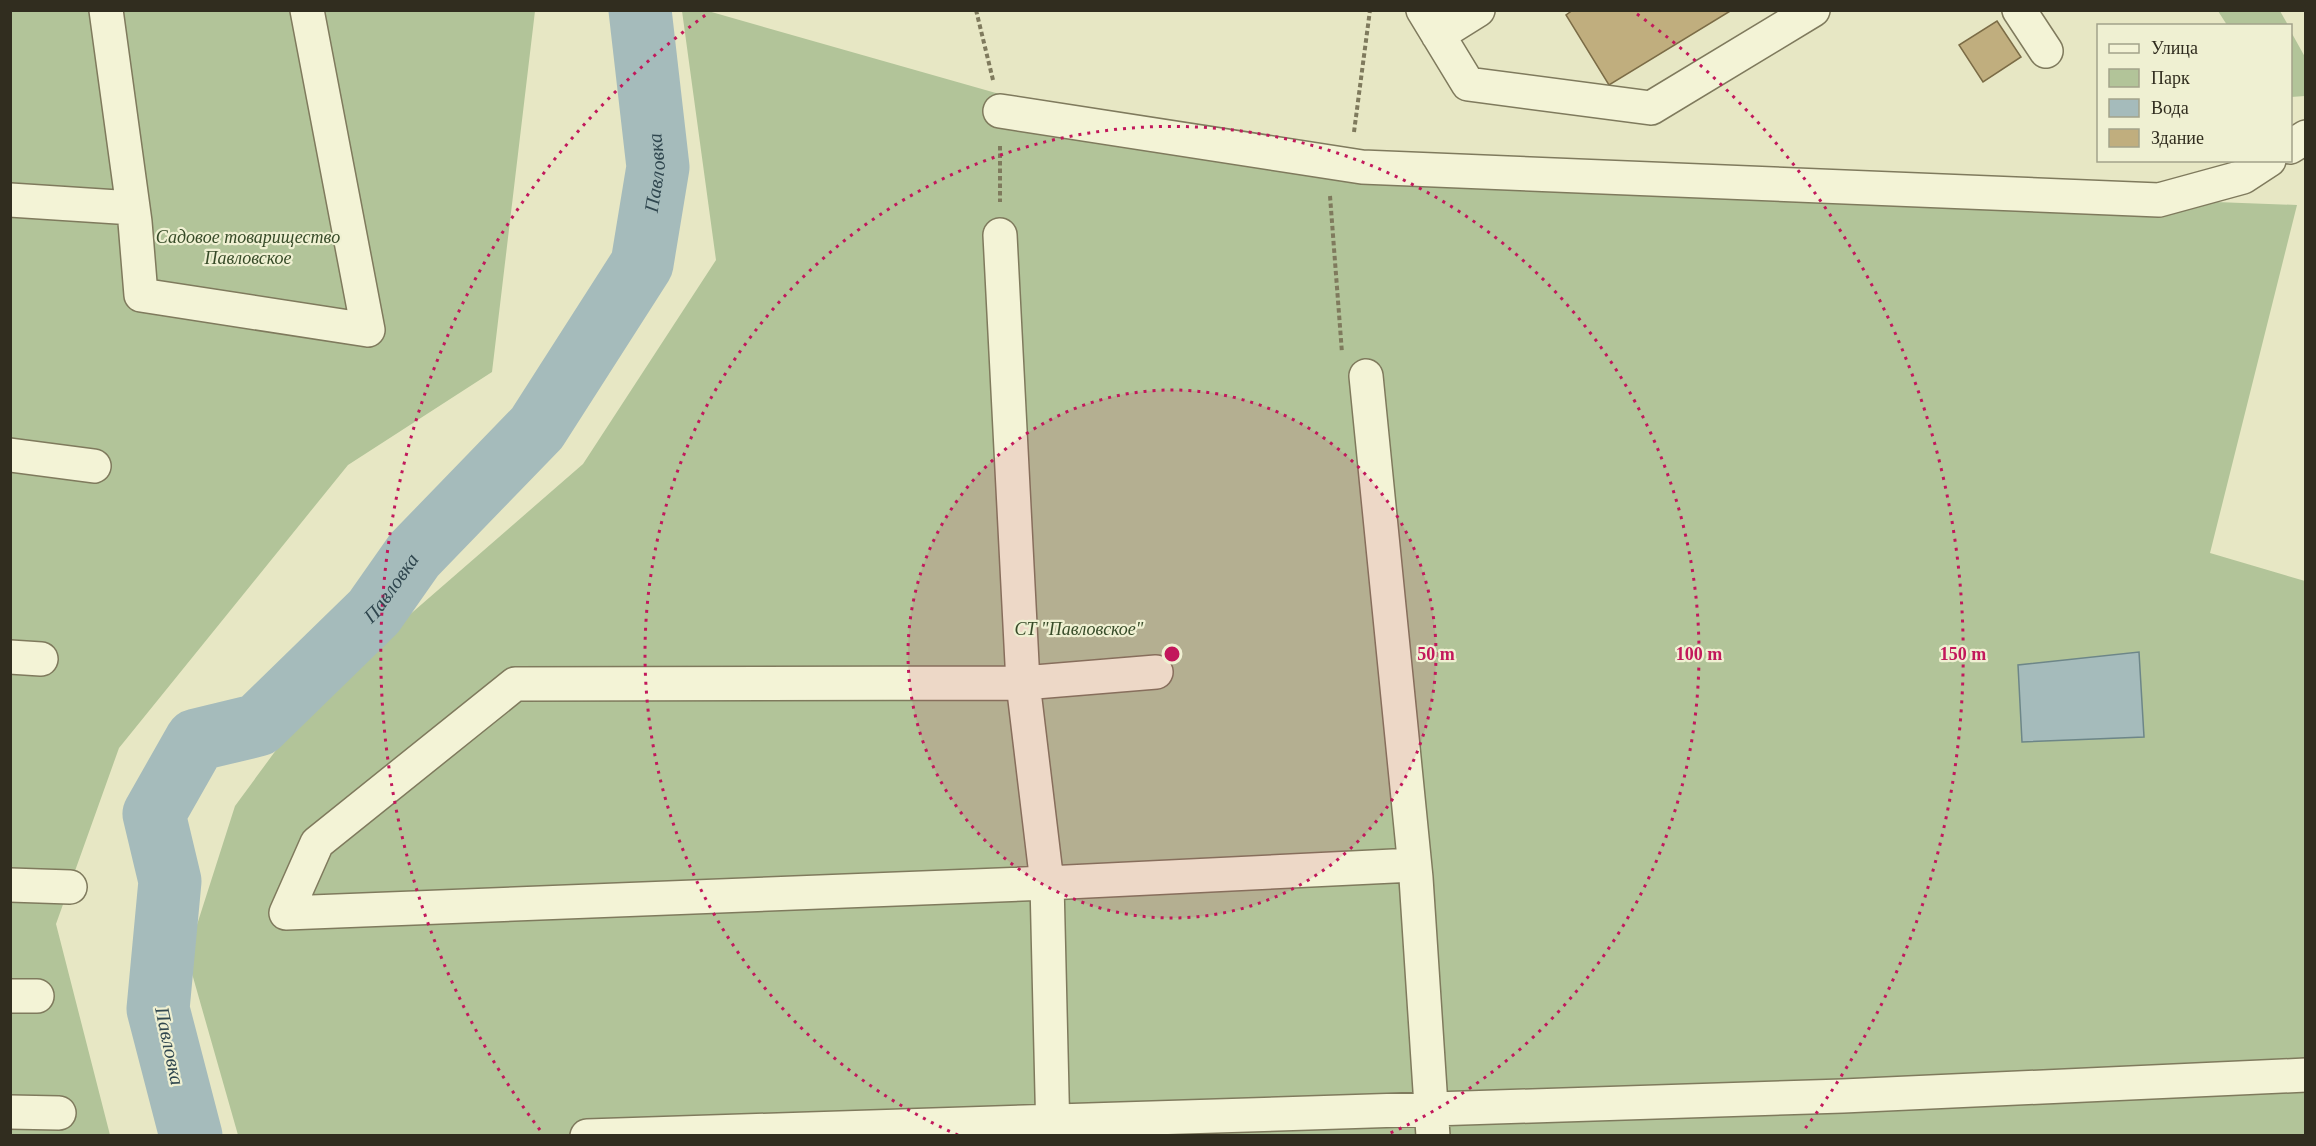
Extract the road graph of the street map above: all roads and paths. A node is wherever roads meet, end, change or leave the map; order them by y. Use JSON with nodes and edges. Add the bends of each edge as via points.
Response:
{"nodes":[{"id":1,"x":106,"y":10,"type":"edge"},
{"id":2,"x":307,"y":10,"type":"edge"},
{"id":3,"x":1370,"y":10,"type":"edge"},
{"id":4,"x":1479,"y":10,"type":"edge"},
{"id":5,"x":1813,"y":10,"type":"edge"},
{"id":6,"x":2019,"y":10,"type":"edge"},
{"id":7,"x":1430,"y":23,"type":"edge"},
{"id":8,"x":2046,"y":51,"type":"dead end"},
{"id":9,"x":1000,"y":111,"type":"dead end"},
{"id":10,"x":2306,"y":137,"type":"edge"},
{"id":11,"x":2292,"y":146,"type":"edge"},
{"id":12,"x":2266,"y":162,"type":"edge"},
{"id":13,"x":1351,"y":165,"type":"junction"},
{"id":14,"x":10,"y":200,"type":"edge"},
{"id":15,"x":133,"y":208,"type":"junction"},
{"id":16,"x":1000,"y":235,"type":"dead end"},
{"id":17,"x":1366,"y":376,"type":"joint"},
{"id":18,"x":10,"y":455,"type":"edge"},
{"id":19,"x":94,"y":466,"type":"dead end"},
{"id":20,"x":1156,"y":672,"type":"dead end"},
{"id":21,"x":1023,"y":683,"type":"junction"},
{"id":22,"x":1414,"y":865,"type":"junction"},
{"id":23,"x":1047,"y":883,"type":"junction"},
{"id":24,"x":10,"y":885,"type":"edge"},
{"id":25,"x":70,"y":887,"type":"dead end"},
{"id":26,"x":2306,"y":1075,"type":"edge"},
{"id":27,"x":10,"y":1112,"type":"edge"},
{"id":28,"x":59,"y":1113,"type":"dead end"},
{"id":29,"x":1432,"y":1123,"type":"edge"},
{"id":30,"x":1053,"y":1128,"type":"edge"},
{"id":31,"x":587,"y":1136,"type":"edge"}],
"edges":[{"from":1,"to":15,"type":"lane"},
{"from":2,"to":15,"type":"lane","via":[[369,330],[141,295]]},
{"from":3,"to":13,"type":"path"},
{"from":4,"to":7,"type":"lane"},
{"from":5,"to":7,"type":"lane","via":[[1651,108],[1468,84]]},
{"from":6,"to":8,"type":"lane"},
{"from":9,"to":13,"type":"lane"},
{"from":10,"to":11,"type":"lane"},
{"from":12,"to":13,"type":"lane","via":[[2243,177],[2159,200]]},
{"from":13,"to":17,"type":"path","via":[[1330,195],[1343,366]]},
{"from":14,"to":15,"type":"lane"},
{"from":16,"to":21,"type":"lane"},
{"from":17,"to":22,"type":"lane"},
{"from":18,"to":19,"type":"lane"},
{"from":20,"to":21,"type":"lane"},
{"from":21,"to":23,"type":"lane"},
{"from":21,"to":23,"type":"lane","via":[[515,684],[317,843],[286,913]]},
{"from":22,"to":23,"type":"lane"},
{"from":22,"to":29,"type":"lane"},
{"from":23,"to":30,"type":"lane"},
{"from":24,"to":25,"type":"lane"},
{"from":26,"to":29,"type":"lane","via":[[1855,1096]]},
{"from":27,"to":28,"type":"lane"},
{"from":29,"to":30,"type":"lane"},
{"from":30,"to":31,"type":"lane"}]}
